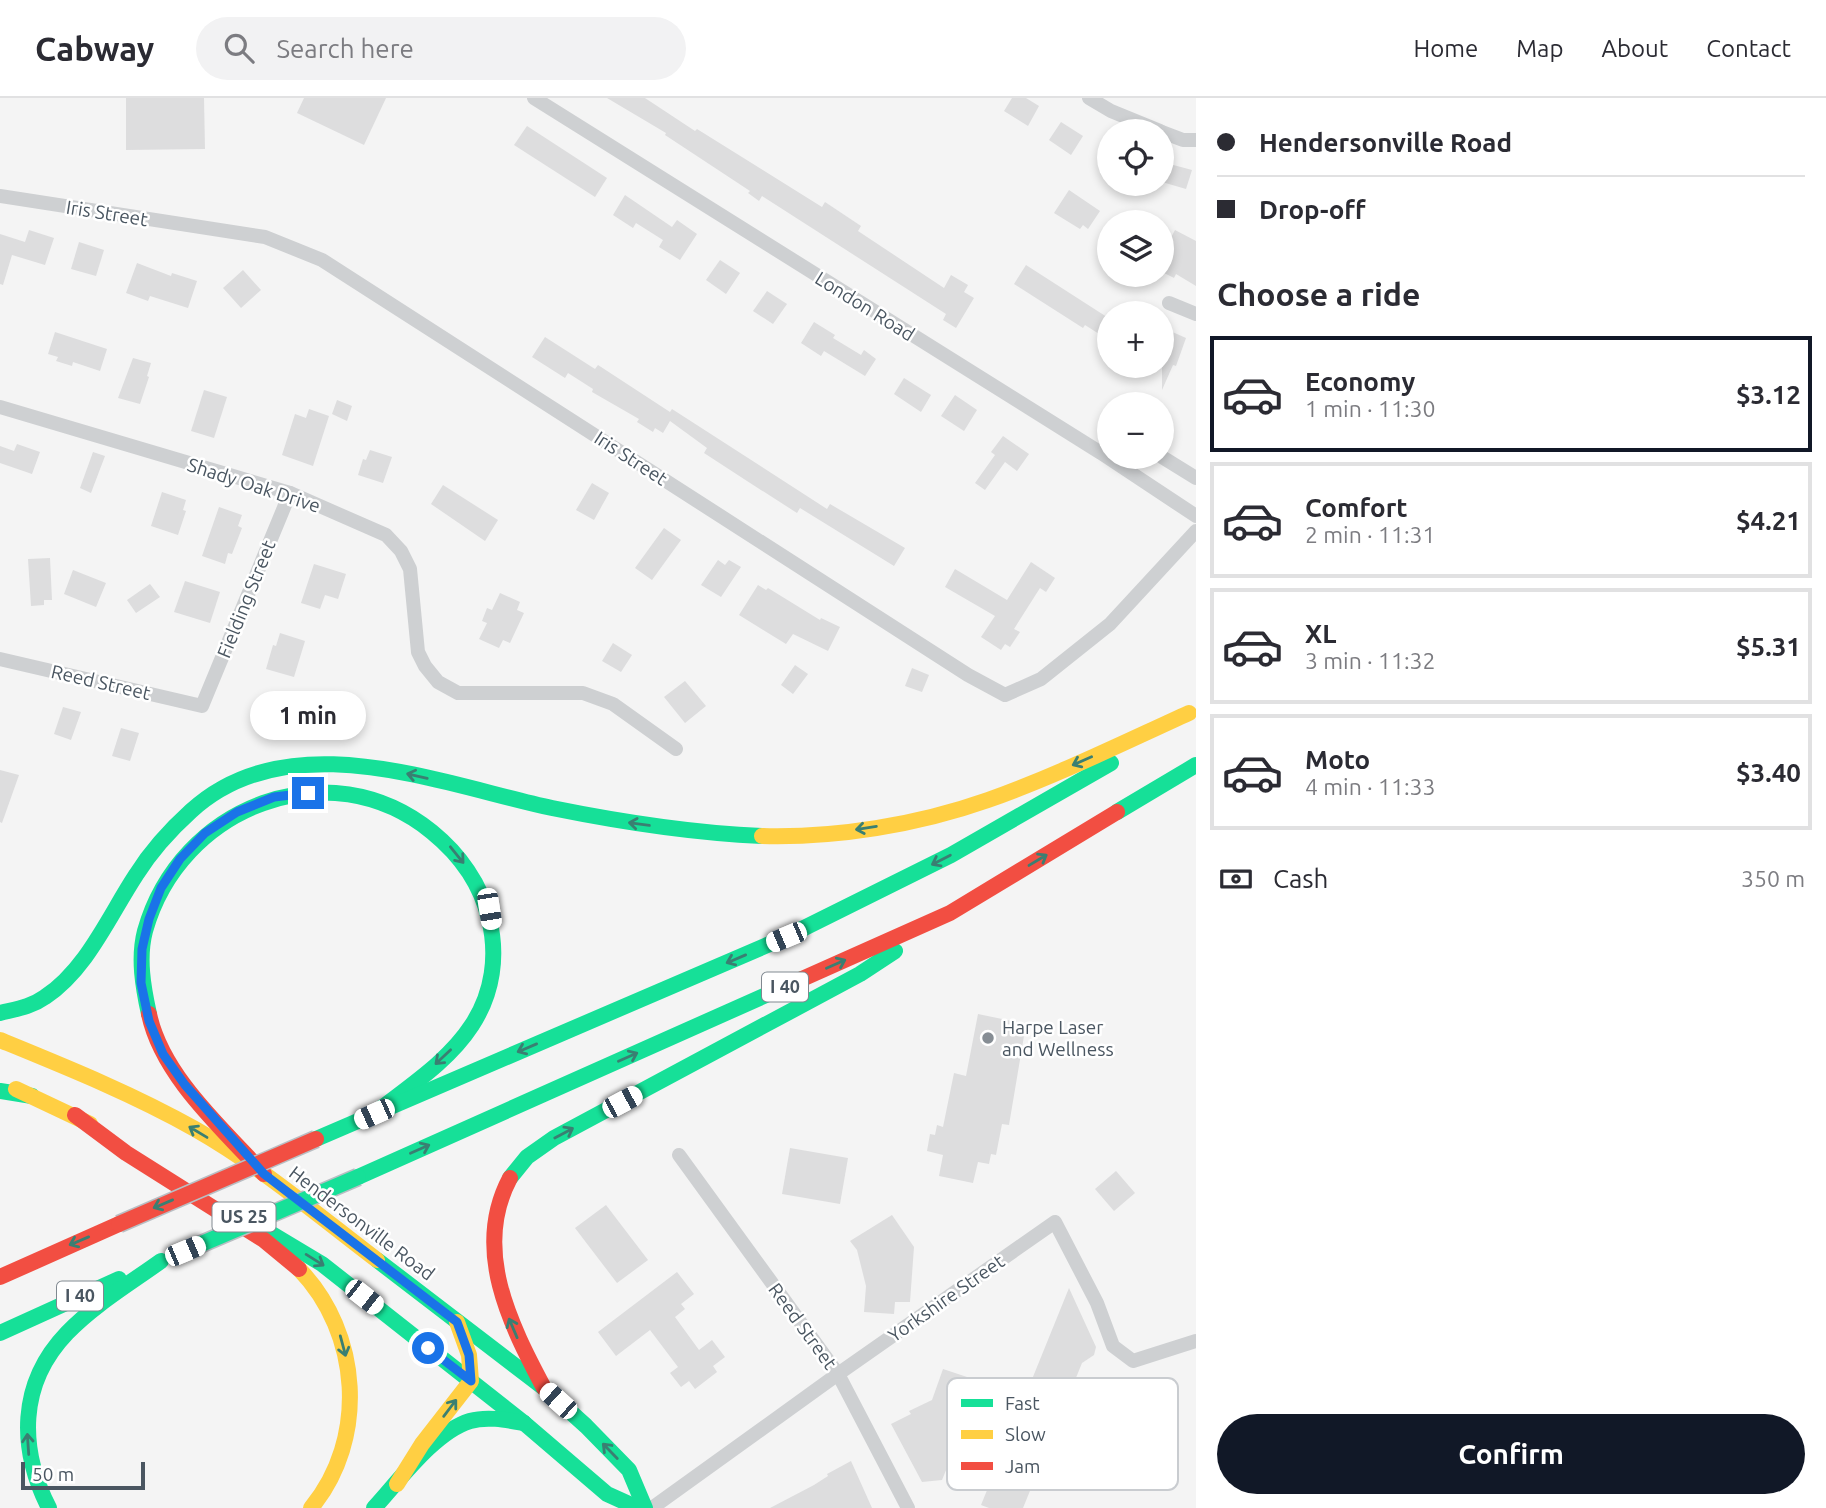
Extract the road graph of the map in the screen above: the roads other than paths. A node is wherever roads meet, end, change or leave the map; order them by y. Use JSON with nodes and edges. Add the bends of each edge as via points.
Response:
{"nodes":[{"id":1,"x":534,"y":98,"type":"edge"},
{"id":2,"x":1089,"y":98,"type":"edge"},
{"id":3,"x":1130,"y":119,"type":"edge"},
{"id":4,"x":1174,"y":137,"type":"edge"},
{"id":5,"x":1196,"y":140,"type":"edge"},
{"id":6,"x":0,"y":197,"type":"edge"},
{"id":7,"x":1174,"y":305,"type":"edge"},
{"id":8,"x":1196,"y":314,"type":"edge"},
{"id":9,"x":0,"y":407,"type":"edge"},
{"id":10,"x":1097,"y":447,"type":"edge"},
{"id":11,"x":1174,"y":464,"type":"edge"},
{"id":12,"x":1129,"y":469,"type":"edge"},
{"id":13,"x":1196,"y":478,"type":"edge"},
{"id":14,"x":290,"y":493,"type":"junction"},
{"id":15,"x":1196,"y":516,"type":"edge"},
{"id":16,"x":1196,"y":531,"type":"edge"},
{"id":17,"x":0,"y":659,"type":"edge"},
{"id":18,"x":202,"y":706,"type":"joint"},
{"id":19,"x":1193,"y":711,"type":"edge"},
{"id":20,"x":676,"y":749,"type":"dead end"},
{"id":21,"x":1196,"y":765,"type":"edge"},
{"id":22,"x":950,"y":913,"type":"junction"},
{"id":23,"x":0,"y":1013,"type":"edge"},
{"id":24,"x":0,"y":1040,"type":"edge"},
{"id":25,"x":0,"y":1083,"type":"edge"},
{"id":26,"x":0,"y":1091,"type":"edge"},
{"id":27,"x":32,"y":1096,"type":"junction"},
{"id":28,"x":374,"y":1114,"type":"junction"},
{"id":29,"x":75,"y":1115,"type":"junction"},
{"id":30,"x":679,"y":1156,"type":"dead end"},
{"id":31,"x":264,"y":1174,"type":"junction"},
{"id":32,"x":40,"y":1258,"type":"junction"},
{"id":33,"x":161,"y":1261,"type":"junction"},
{"id":34,"x":0,"y":1269,"type":"edge"},
{"id":35,"x":0,"y":1277,"type":"edge"},
{"id":36,"x":457,"y":1322,"type":"junction"},
{"id":37,"x":0,"y":1333,"type":"edge"},
{"id":38,"x":1196,"y":1341,"type":"edge"},
{"id":39,"x":838,"y":1374,"type":"junction"},
{"id":40,"x":471,"y":1381,"type":"junction"},
{"id":41,"x":544,"y":1388,"type":"junction"},
{"id":42,"x":524,"y":1423,"type":"junction"},
{"id":43,"x":397,"y":1484,"type":"junction"},
{"id":44,"x":49,"y":1508,"type":"edge"},
{"id":45,"x":311,"y":1508,"type":"edge"},
{"id":46,"x":374,"y":1508,"type":"edge"},
{"id":47,"x":638,"y":1508,"type":"edge"},
{"id":48,"x":645,"y":1508,"type":"edge"},
{"id":49,"x":652,"y":1508,"type":"edge"},
{"id":50,"x":908,"y":1508,"type":"edge"}],
"edges":[{"from":1,"to":10,"type":"street","name":"London Road"},
{"from":2,"to":3,"type":"street"},
{"from":4,"to":5,"type":"street"},
{"from":6,"to":16,"type":"street","name":"Iris Street","via":[[265,237],[322,260],[1005,695],[1041,679],[1100,633]]},
{"from":7,"to":8,"type":"street"},
{"from":9,"to":14,"type":"street","name":"Shady Oak Drive"},
{"from":11,"to":13,"type":"street"},
{"from":12,"to":15,"type":"street","name":"London Road"},
{"from":14,"to":18,"type":"street","name":"Fielding Street"},
{"from":14,"to":20,"type":"street","name":"Shady Oak Drive","via":[[386,535],[401,551],[410,569],[418,652],[438,682],[458,693],[583,693],[613,704]]},
{"from":17,"to":18,"type":"street","name":"Reed Street"},
{"from":19,"to":23,"type":"main road","one_way":true,"via":[[1027,785],[961,808],[834,833],[771,836],[632,824],[347,763],[315,762],[258,772],[223,788],[173,828],[146,860],[71,975],[31,1005]]},
{"from":19,"to":28,"type":"main road","number":"I 40","one_way":true,"via":[[1030,811],[869,897]]},
{"from":22,"to":21,"type":"main road","number":"I 40","one_way":true},
{"from":33,"to":22,"type":"main road","number":"I 40","one_way":true,"bridge":true},
{"from":41,"to":22,"type":"main road","one_way":true,"via":[[500,1297],[493,1257],[495,1220],[506,1183],[526,1158],[554,1138],[860,974]]},
{"from":31,"to":24,"type":"main road","name":"Hendersonville Road","number":"US 25","one_way":true,"via":[[141,1101]]},
{"from":25,"to":27,"type":"main road","number":"US 25"},
{"from":26,"to":27,"type":"main road"},
{"from":27,"to":29,"type":"main road","number":"US 25"},
{"from":31,"to":28,"type":"main road","one_way":true,"via":[[163,1054],[149,1021],[141,983],[149,919],[161,888],[180,859],[205,833],[237,812],[274,797],[349,793],[384,803],[420,822],[450,846],[471,873],[489,909],[494,939],[491,980],[480,1012],[463,1038]]},
{"from":28,"to":32,"type":"main road","number":"I 40","one_way":true,"bridge":true},
{"from":29,"to":40,"type":"main road","number":"US 25","one_way":true,"via":[[322,1264]]},
{"from":29,"to":45,"type":"main road","one_way":true,"via":[[112,1144],[251,1232],[317,1290],[338,1329],[350,1376],[349,1420],[340,1460]]},
{"from":30,"to":39,"type":"street","name":"Reed Street"},
{"from":31,"to":36,"type":"main road","name":"Hendersonville Road","number":"US 25"},
{"from":32,"to":34,"type":"main road"},
{"from":32,"to":35,"type":"main road","number":"I 40"},
{"from":33,"to":37,"type":"main road","number":"I 40"},
{"from":44,"to":33,"type":"main road","one_way":true,"via":[[29,1461],[26,1436],[39,1372],[74,1328]]},
{"from":36,"to":40,"type":"main road","via":[[469,1355]]},
{"from":36,"to":41,"type":"main road","name":"Hendersonville Road","number":"US 25"},
{"from":38,"to":39,"type":"street","name":"Yorkshire Street","via":[[1133,1361],[1113,1346],[1097,1303],[1055,1222]]},
{"from":39,"to":49,"type":"street","name":"Yorkshire Street"},
{"from":39,"to":50,"type":"street","name":"Reed Street"},
{"from":40,"to":42,"type":"main road","number":"US 25"},
{"from":43,"to":40,"type":"main road","one_way":true},
{"from":48,"to":41,"type":"main road","name":"Hendersonville Road","number":"US 25","one_way":true,"via":[[629,1470]]},
{"from":42,"to":43,"type":"main road","via":[[492,1418],[467,1421],[444,1434]]},
{"from":42,"to":47,"type":"main road","number":"US 25","via":[[607,1494]]},
{"from":43,"to":46,"type":"main road"}]}
